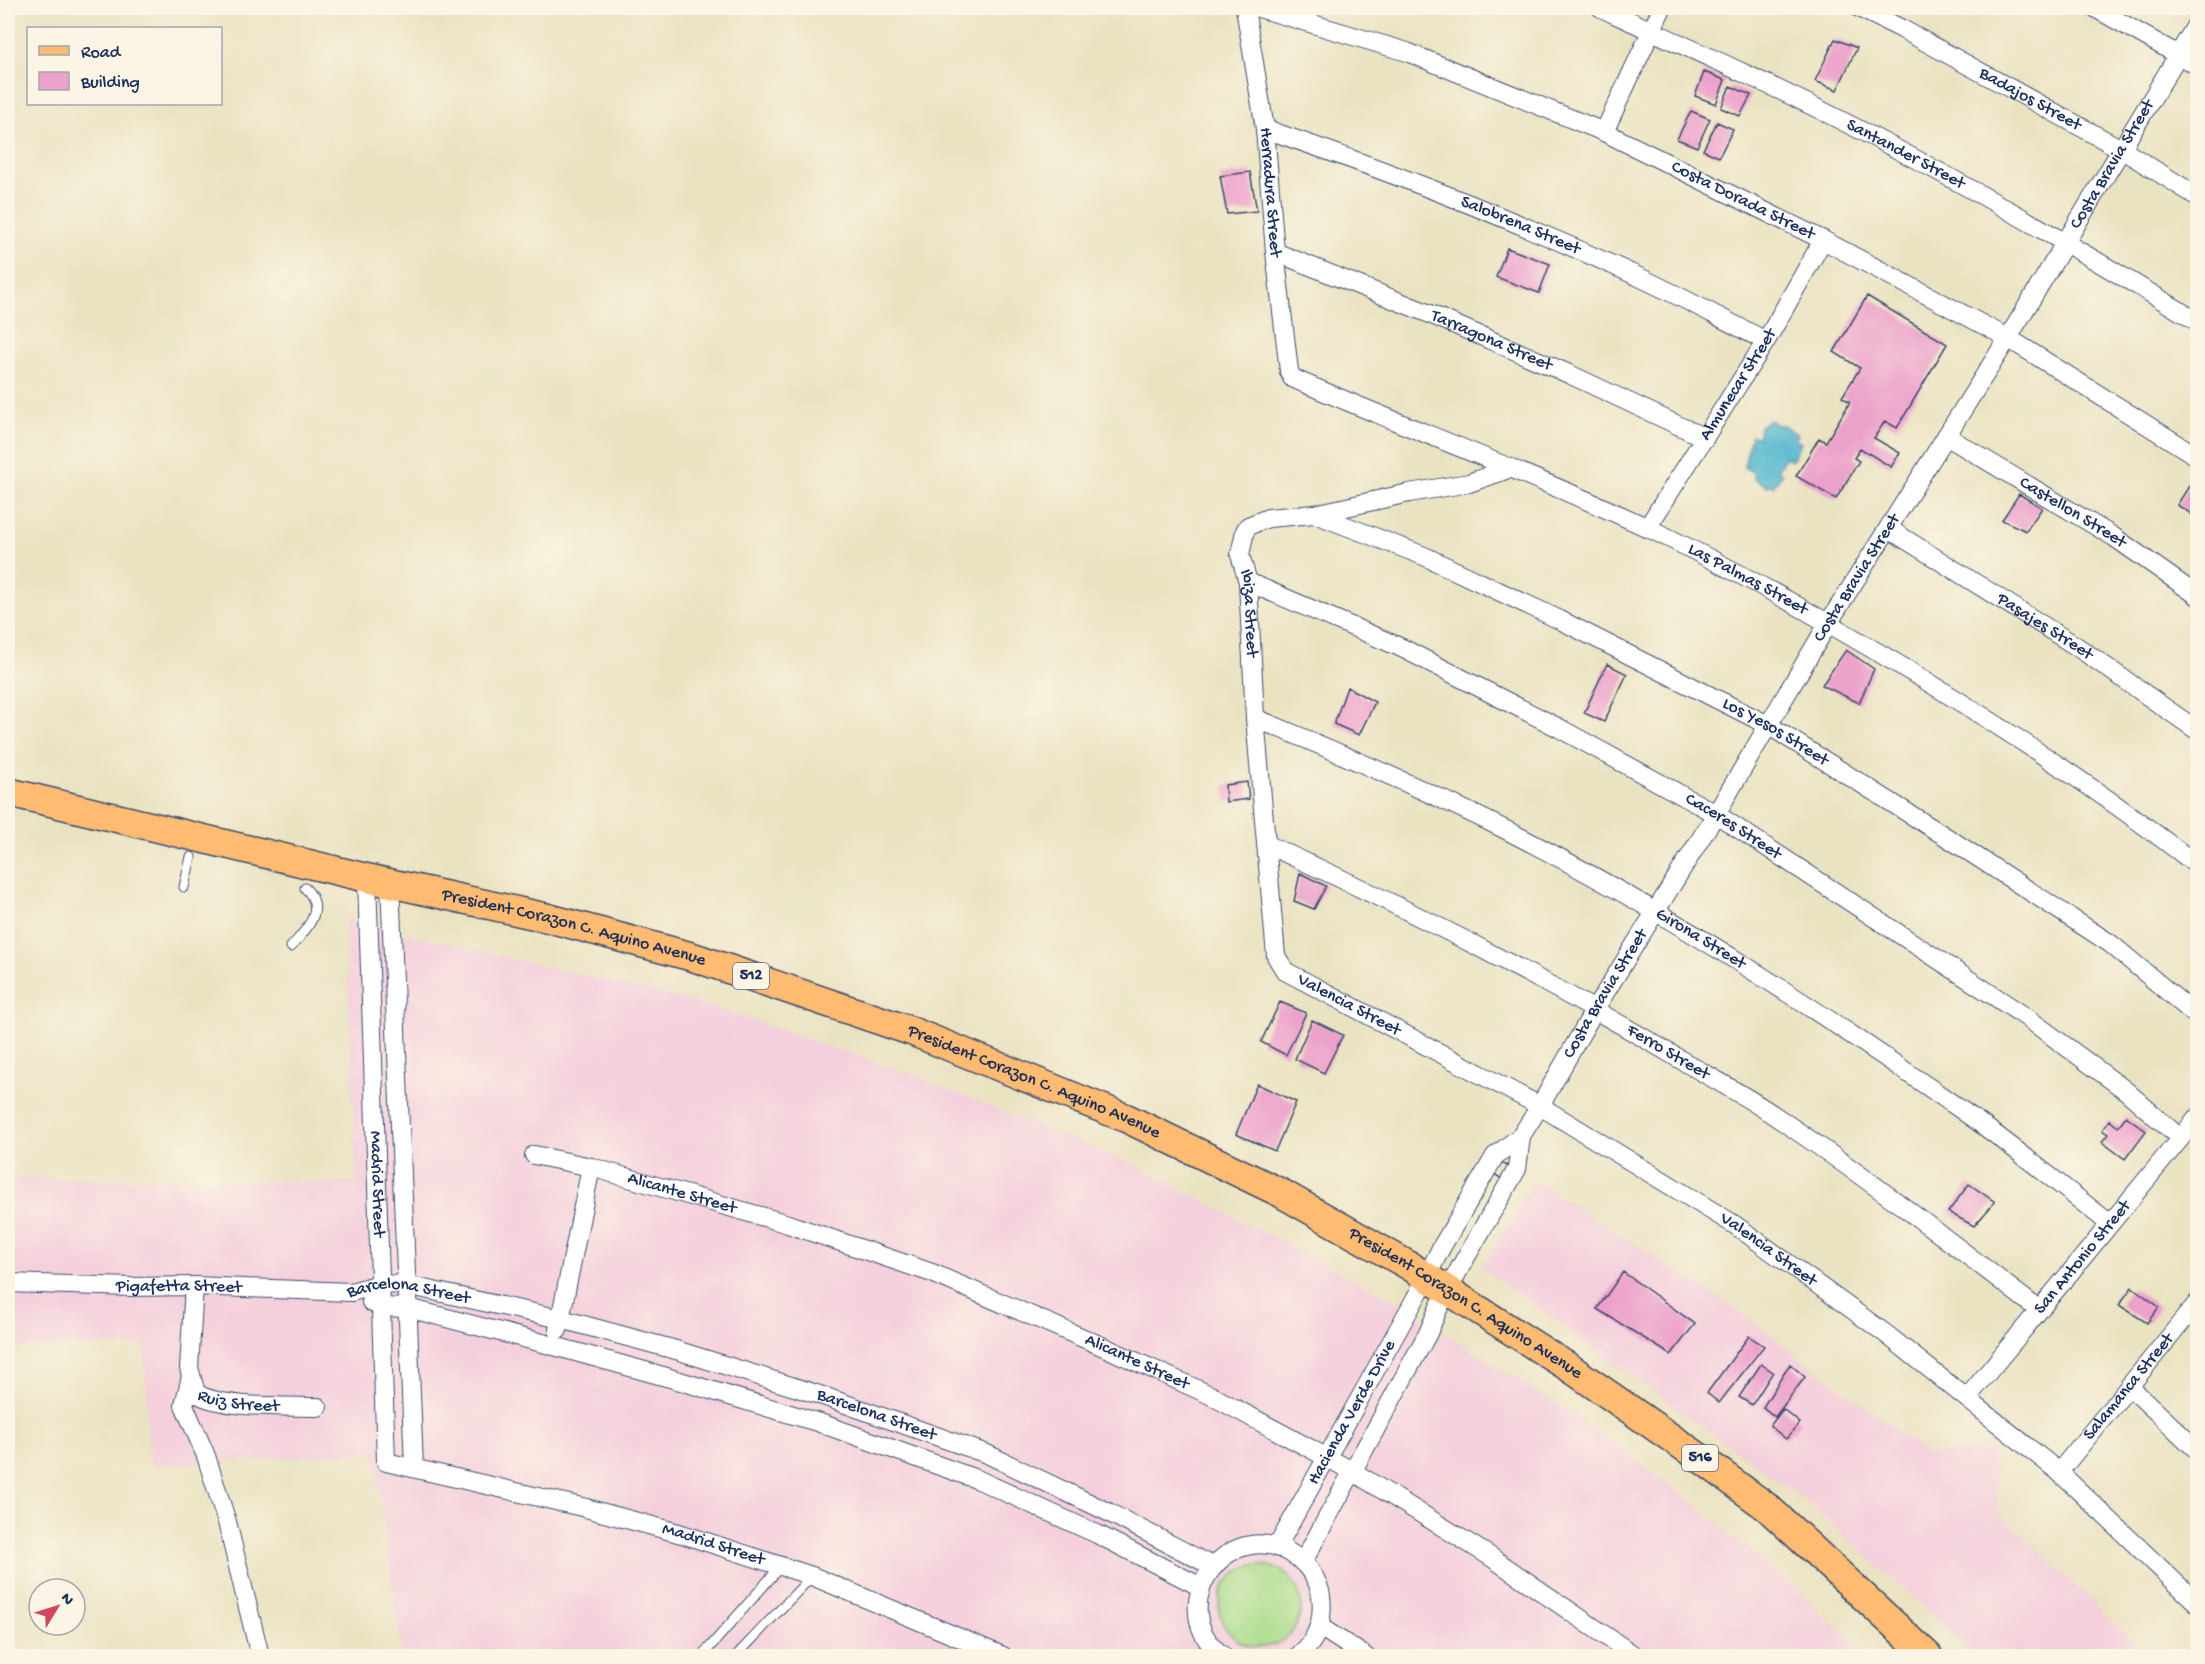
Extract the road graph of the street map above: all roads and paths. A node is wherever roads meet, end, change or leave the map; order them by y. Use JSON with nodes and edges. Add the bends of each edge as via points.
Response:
{"nodes":[{"id":1,"x":1245,"y":8,"type":"edge"},
{"id":2,"x":1259,"y":8,"type":"edge"},
{"id":3,"x":1601,"y":8,"type":"edge"},
{"id":4,"x":1662,"y":8,"type":"edge"},
{"id":5,"x":1859,"y":8,"type":"edge"},
{"id":6,"x":2095,"y":8,"type":"edge"},
{"id":7,"x":2198,"y":22,"type":"edge"},
{"id":8,"x":1651,"y":30,"type":"junction"},
{"id":9,"x":2178,"y":54,"type":"junction"},
{"id":10,"x":2198,"y":66,"type":"edge"},
{"id":11,"x":1265,"y":129,"type":"junction"},
{"id":12,"x":1604,"y":132,"type":"junction"},
{"id":13,"x":2121,"y":149,"type":"junction"},
{"id":14,"x":2198,"y":197,"type":"edge"},
{"id":15,"x":1823,"y":240,"type":"junction"},
{"id":16,"x":2065,"y":241,"type":"junction"},
{"id":17,"x":1275,"y":252,"type":"junction"},
{"id":18,"x":2198,"y":322,"type":"edge"},
{"id":19,"x":2008,"y":338,"type":"junction"},
{"id":20,"x":1766,"y":341,"type":"junction"},
{"id":21,"x":1293,"y":378,"type":"joint"},
{"id":22,"x":1946,"y":436,"type":"junction"},
{"id":23,"x":1705,"y":438,"type":"junction"},
{"id":24,"x":2198,"y":457,"type":"edge"},
{"id":25,"x":1511,"y":468,"type":"junction"},
{"id":26,"x":1315,"y":514,"type":"junction"},
{"id":27,"x":1647,"y":528,"type":"junction"},
{"id":28,"x":1889,"y":529,"type":"junction"},
{"id":29,"x":1248,"y":582,"type":"junction"},
{"id":30,"x":2198,"y":596,"type":"edge"},
{"id":31,"x":1828,"y":622,"type":"junction"},
{"id":32,"x":1255,"y":718,"type":"junction"},
{"id":33,"x":1768,"y":725,"type":"junction"},
{"id":34,"x":2198,"y":730,"type":"edge"},
{"id":35,"x":8,"y":792,"type":"edge"},
{"id":36,"x":1716,"y":814,"type":"junction"},
{"id":37,"x":1266,"y":844,"type":"junction"},
{"id":38,"x":191,"y":857,"type":"dead end"},
{"id":39,"x":2198,"y":867,"type":"edge"},
{"id":40,"x":379,"y":881,"type":"junction"},
{"id":41,"x":184,"y":887,"type":"dead end"},
{"id":42,"x":305,"y":888,"type":"dead end"},
{"id":43,"x":1654,"y":911,"type":"junction"},
{"id":44,"x":291,"y":947,"type":"dead end"},
{"id":45,"x":1285,"y":971,"type":"joint"},
{"id":46,"x":1595,"y":1009,"type":"junction"},
{"id":47,"x":2198,"y":1017,"type":"edge"},
{"id":48,"x":1540,"y":1106,"type":"junction"},
{"id":49,"x":2198,"y":1117,"type":"edge"},
{"id":50,"x":1521,"y":1136,"type":"junction"},
{"id":51,"x":2180,"y":1138,"type":"junction"},
{"id":52,"x":534,"y":1155,"type":"dead end"},
{"id":53,"x":591,"y":1167,"type":"junction"},
{"id":54,"x":2109,"y":1223,"type":"junction"},
{"id":55,"x":8,"y":1283,"type":"edge"},
{"id":56,"x":1437,"y":1283,"type":"junction"},
{"id":57,"x":380,"y":1284,"type":"junction"},
{"id":58,"x":406,"y":1285,"type":"junction"},
{"id":59,"x":194,"y":1286,"type":"junction"},
{"id":60,"x":351,"y":1292,"type":"junction"},
{"id":61,"x":2198,"y":1302,"type":"edge"},
{"id":62,"x":381,"y":1307,"type":"junction"},
{"id":63,"x":408,"y":1308,"type":"junction"},
{"id":64,"x":2038,"y":1310,"type":"junction"},
{"id":65,"x":561,"y":1319,"type":"junction"},
{"id":66,"x":554,"y":1346,"type":"junction"},
{"id":67,"x":191,"y":1376,"type":"junction"},
{"id":68,"x":2129,"y":1386,"type":"junction"},
{"id":69,"x":1967,"y":1398,"type":"junction"},
{"id":70,"x":318,"y":1407,"type":"dead end"},
{"id":71,"x":2198,"y":1451,"type":"edge"},
{"id":72,"x":1327,"y":1457,"type":"junction"},
{"id":73,"x":414,"y":1467,"type":"junction"},
{"id":74,"x":1352,"y":1471,"type":"junction"},
{"id":75,"x":2059,"y":1472,"type":"junction"},
{"id":76,"x":1277,"y":1547,"type":"junction"},
{"id":77,"x":1303,"y":1562,"type":"junction"},
{"id":78,"x":781,"y":1566,"type":"junction"},
{"id":79,"x":1212,"y":1566,"type":"junction"},
{"id":80,"x":812,"y":1576,"type":"junction"},
{"id":81,"x":1201,"y":1587,"type":"junction"},
{"id":82,"x":2198,"y":1604,"type":"edge"},
{"id":83,"x":1320,"y":1626,"type":"junction"},
{"id":84,"x":1306,"y":1655,"type":"edge"},
{"id":85,"x":260,"y":1656,"type":"edge"},
{"id":86,"x":702,"y":1656,"type":"edge"},
{"id":87,"x":736,"y":1656,"type":"edge"},
{"id":88,"x":1003,"y":1656,"type":"edge"},
{"id":89,"x":1221,"y":1656,"type":"edge"},
{"id":90,"x":1365,"y":1656,"type":"edge"},
{"id":91,"x":1635,"y":1656,"type":"edge"},
{"id":92,"x":1928,"y":1656,"type":"edge"}],
"edges":[{"from":1,"to":11,"type":"street","name":"Herradura Street"},
{"from":2,"to":12,"type":"street","name":"Costa Dorada Street","via":[[1407,52]]},
{"from":3,"to":8,"type":"street","name":"Santander Street"},
{"from":4,"to":8,"type":"street"},
{"from":5,"to":13,"type":"street","name":"Badajos Street"},
{"from":6,"to":9,"type":"street"},
{"from":7,"to":9,"type":"street","name":"Costa Bravia Street"},
{"from":8,"to":12,"type":"street"},
{"from":8,"to":16,"type":"street","name":"Santander Street","via":[[1880,140]]},
{"from":9,"to":10,"type":"street"},
{"from":9,"to":13,"type":"street","name":"Costa Bravia Street"},
{"from":11,"to":17,"type":"street","name":"Herradura Street"},
{"from":11,"to":20,"type":"street","name":"Salobrena Street","via":[[1498,216],[1639,277]]},
{"from":12,"to":15,"type":"street","name":"Costa Dorada Street"},
{"from":13,"to":14,"type":"street","name":"Badajos Street"},
{"from":13,"to":16,"type":"street","name":"Costa Bravia Street"},
{"from":15,"to":19,"type":"street","name":"Costa Dorada Street"},
{"from":15,"to":20,"type":"street","name":"Almunecar Street"},
{"from":16,"to":18,"type":"street","name":"Santander Street"},
{"from":16,"to":19,"type":"street","name":"Costa Bravia Street"},
{"from":17,"to":21,"type":"street","name":"Herradura Street"},
{"from":17,"to":23,"type":"street","name":"Tarragona Street","via":[[1569,374]]},
{"from":19,"to":22,"type":"street","name":"Costa Bravia Street"},
{"from":19,"to":24,"type":"street","name":"Costa Dorada Street"},
{"from":20,"to":23,"type":"street","name":"Almunecar Street"},
{"from":21,"to":25,"type":"street","name":"Las Palmas Street"},
{"from":22,"to":28,"type":"street","name":"Costa Bravia Street"},
{"from":22,"to":30,"type":"street","name":"Castellon Street","via":[[2114,537]]},
{"from":23,"to":27,"type":"street","name":"Almunecar Street"},
{"from":25,"to":26,"type":"street","name":"Ibiza Street","via":[[1469,483]]},
{"from":25,"to":27,"type":"street","name":"Las Palmas Street"},
{"from":26,"to":29,"type":"street","name":"Ibiza Street","via":[[1268,518],[1248,526],[1240,555]]},
{"from":26,"to":33,"type":"street","name":"Los Yesos Street","via":[[1424,556]]},
{"from":27,"to":31,"type":"street","name":"Las Palmas Street"},
{"from":28,"to":31,"type":"street","name":"Costa Bravia Street"},
{"from":28,"to":34,"type":"street","name":"Pasajes Street","via":[[2079,648]]},
{"from":29,"to":32,"type":"street","name":"Ibiza Street"},
{"from":29,"to":36,"type":"street","name":"Caceres Street","via":[[1402,648]]},
{"from":31,"to":33,"type":"street","name":"Costa Bravia Street"},
{"from":31,"to":39,"type":"street","name":"Las Palmas Street","via":[[1989,720],[2143,824]]},
{"from":32,"to":37,"type":"street","name":"Ibiza Street"},
{"from":32,"to":43,"type":"street","name":"Girona Street","via":[[1369,765],[1507,831]]},
{"from":33,"to":36,"type":"street","name":"Costa Bravia Street"},
{"from":33,"to":47,"type":"street","name":"Los Yesos Street","via":[[2111,944]]},
{"from":35,"to":40,"type":"main road","name":"President Corazon C. Aquino Avenue","number":"512"},
{"from":36,"to":43,"type":"street","name":"Costa Bravia Street"},
{"from":36,"to":51,"type":"street","name":"Caceres Street","via":[[2026,1017],[2125,1090]]},
{"from":37,"to":45,"type":"street","name":"Ibiza Street","via":[[1276,956]]},
{"from":37,"to":46,"type":"street","name":"Ferro Street","via":[[1488,951]]},
{"from":38,"to":41,"type":"lane"},
{"from":40,"to":56,"type":"main road","name":"President Corazon C. Aquino Avenue","number":"512","via":[[548,918],[693,957],[911,1031],[1126,1118],[1281,1193]]},
{"from":40,"to":57,"type":"street","name":"Madrid Street"},
{"from":40,"to":58,"type":"street","name":"Madrid Street"},
{"from":42,"to":44,"type":"lane","via":[[316,905],[309,927]]},
{"from":43,"to":46,"type":"street","name":"Costa Bravia Street"},
{"from":43,"to":54,"type":"street","name":"Girona Street","via":[[1819,1013],[1943,1098]]},
{"from":45,"to":48,"type":"street","name":"Valencia Street"},
{"from":46,"to":48,"type":"street","name":"Costa Bravia Street"},
{"from":46,"to":64,"type":"street","name":"Ferro Street","via":[[1773,1115],[1917,1216]]},
{"from":48,"to":50,"type":"street","name":"Costa Bravia Street"},
{"from":48,"to":69,"type":"street","name":"Valencia Street","via":[[1735,1225]]},
{"from":49,"to":51,"type":"street","name":"San Antonio Street"},
{"from":50,"to":56,"type":"street","name":"Costa Bravia Street","via":[[1495,1156]]},
{"from":50,"to":56,"type":"street","name":"Costa Bravia Street","via":[[1517,1169]]},
{"from":51,"to":54,"type":"street","name":"San Antonio Street"},
{"from":52,"to":53,"type":"street","name":"Alicante Street"},
{"from":53,"to":65,"type":"street"},
{"from":53,"to":72,"type":"street","name":"Alicante Street","via":[[788,1224],[932,1273],[1210,1395]]},
{"from":54,"to":64,"type":"street","name":"San Antonio Street"},
{"from":55,"to":59,"type":"street","name":"Pigafetta Street"},
{"from":56,"to":72,"type":"street","name":"Hacienda Verde Drive"},
{"from":56,"to":74,"type":"street","name":"Hacienda Verde Drive","via":[[1428,1333]]},
{"from":56,"to":92,"type":"main road","name":"President Corazon C. Aquino Avenue","number":"516","via":[[1570,1368],[1768,1508]]},
{"from":57,"to":58,"type":"street","name":"Barcelona Street"},
{"from":57,"to":60,"type":"street","name":"Barcelona Street"},
{"from":57,"to":62,"type":"street","name":"Madrid Street"},
{"from":58,"to":63,"type":"street","name":"Madrid Street"},
{"from":58,"to":65,"type":"street","name":"Barcelona Street"},
{"from":59,"to":60,"type":"street","name":"Pigafetta Street"},
{"from":59,"to":67,"type":"street","name":"Ruiz Street"},
{"from":60,"to":62,"type":"street","name":"Barcelona Street"},
{"from":61,"to":68,"type":"street","name":"Salamanca Street"},
{"from":62,"to":63,"type":"street","name":"Barcelona Street"},
{"from":62,"to":73,"type":"street","name":"Madrid Street","via":[[386,1462]]},
{"from":63,"to":66,"type":"street","name":"Barcelona Street"},
{"from":63,"to":73,"type":"street","name":"Madrid Street"},
{"from":64,"to":69,"type":"street","name":"San Antonio Street"},
{"from":65,"to":66,"type":"street"},
{"from":65,"to":79,"type":"street","name":"Barcelona Street","via":[[823,1396],[987,1454]]},
{"from":66,"to":81,"type":"street","name":"Barcelona Street","via":[[820,1423],[979,1480]]},
{"from":67,"to":70,"type":"street","name":"Ruiz Street","via":[[196,1393],[206,1400]]},
{"from":67,"to":85,"type":"street","via":[[184,1405],[206,1456],[227,1522]]},
{"from":68,"to":71,"type":"street"},
{"from":68,"to":75,"type":"street","name":"Salamanca Street"},
{"from":69,"to":75,"type":"street","name":"Valencia Street"},
{"from":72,"to":74,"type":"street","name":"Alicante Street"},
{"from":72,"to":76,"type":"street","name":"Hacienda Verde Drive"},
{"from":73,"to":78,"type":"street","name":"Madrid Street","via":[[682,1534]]},
{"from":74,"to":77,"type":"street","name":"Hacienda Verde Drive"},
{"from":74,"to":91,"type":"street","name":"Alicante Street","via":[[1488,1554]]},
{"from":75,"to":82,"type":"street","name":"Valencia Street"},
{"from":76,"to":77,"type":"street"},
{"from":76,"to":79,"type":"street","via":[[1235,1549]]},
{"from":77,"to":83,"type":"street","via":[[1314,1575],[1320,1592]]},
{"from":78,"to":80,"type":"street","name":"Madrid Street"},
{"from":78,"to":86,"type":"lane"},
{"from":79,"to":81,"type":"street"},
{"from":80,"to":87,"type":"lane"},
{"from":80,"to":88,"type":"street","name":"Madrid Street"},
{"from":81,"to":89,"type":"street","via":[[1198,1616],[1210,1644]]},
{"from":83,"to":84,"type":"street"},
{"from":83,"to":90,"type":"street"}]}
